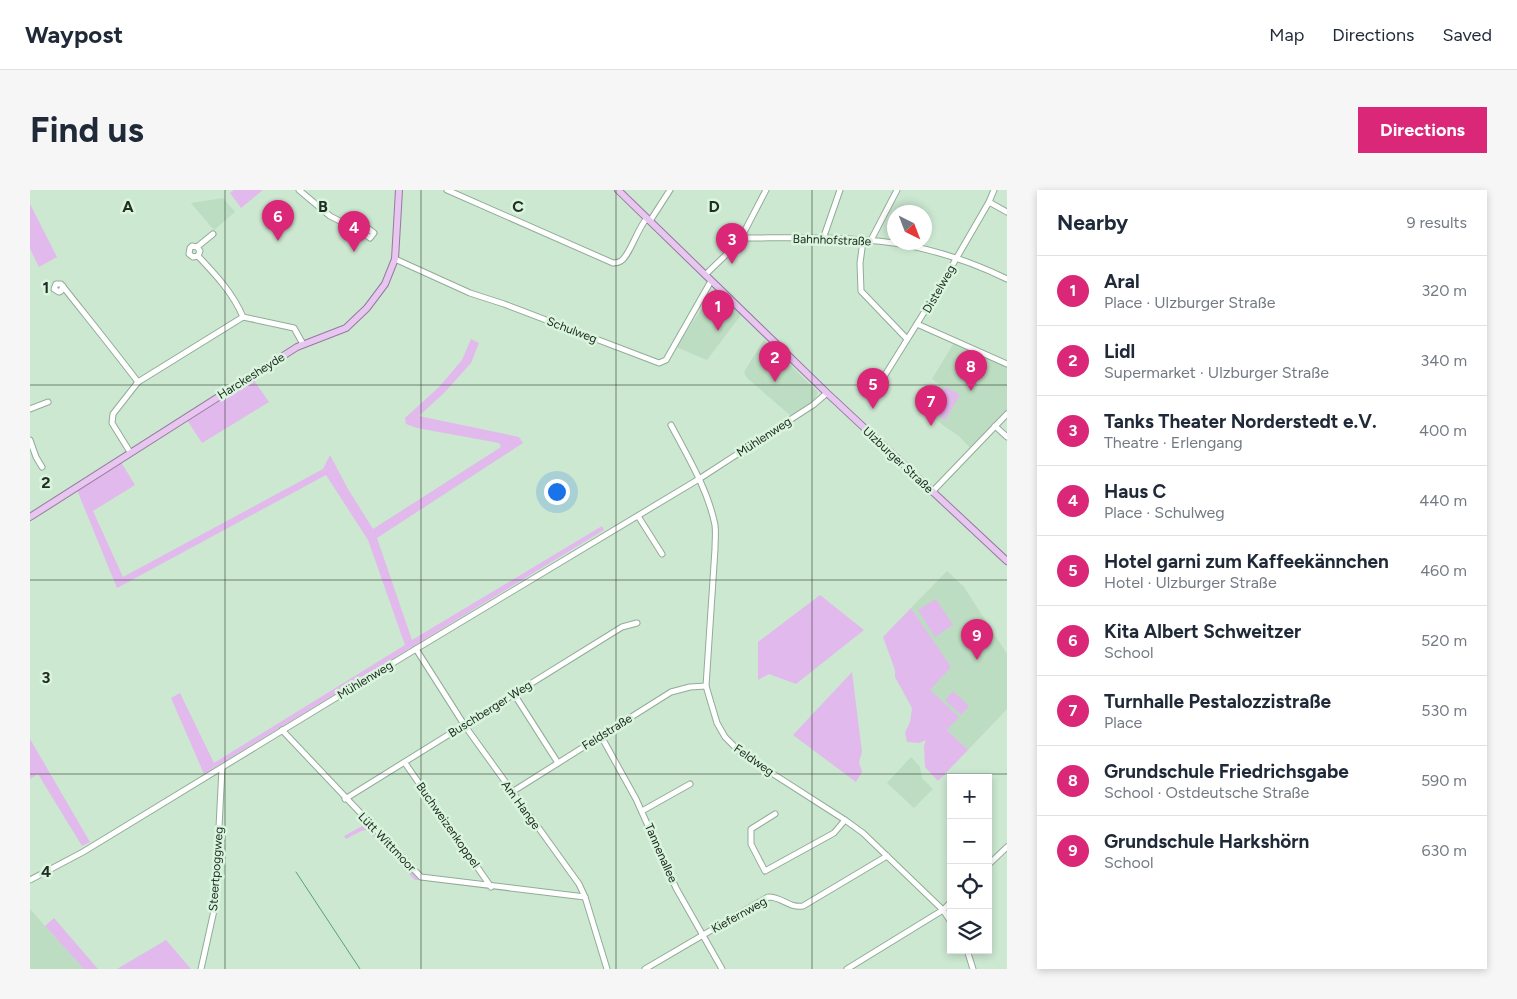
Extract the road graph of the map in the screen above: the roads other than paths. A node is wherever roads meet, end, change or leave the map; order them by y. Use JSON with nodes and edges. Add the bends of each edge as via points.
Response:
{"nodes":[{"id":1,"x":299,"y":190,"type":"edge"},
{"id":2,"x":399,"y":190,"type":"edge"},
{"id":3,"x":446,"y":190,"type":"edge"},
{"id":4,"x":618,"y":190,"type":"edge"},
{"id":5,"x":670,"y":190,"type":"edge"},
{"id":6,"x":766,"y":190,"type":"edge"},
{"id":7,"x":840,"y":190,"type":"edge"},
{"id":8,"x":897,"y":190,"type":"edge"},
{"id":9,"x":994,"y":190,"type":"edge"},
{"id":10,"x":989,"y":202,"type":"junction"},
{"id":11,"x":1007,"y":212,"type":"edge"},
{"id":12,"x":649,"y":219,"type":"junction"},
{"id":13,"x":213,"y":234,"type":"dead end"},
{"id":14,"x":364,"y":234,"type":"dead end"},
{"id":15,"x":742,"y":238,"type":"junction"},
{"id":16,"x":823,"y":239,"type":"junction"},
{"id":17,"x":863,"y":241,"type":"junction"},
{"id":18,"x":870,"y":242,"type":"junction"},
{"id":19,"x":197,"y":247,"type":"junction"},
{"id":20,"x":198,"y":256,"type":"junction"},
{"id":21,"x":956,"y":258,"type":"junction"},
{"id":22,"x":395,"y":259,"type":"junction"},
{"id":23,"x":705,"y":275,"type":"junction"},
{"id":24,"x":1007,"y":278,"type":"edge"},
{"id":25,"x":711,"y":281,"type":"junction"},
{"id":26,"x":63,"y":286,"type":"dead end"},
{"id":27,"x":243,"y":317,"type":"junction"},
{"id":28,"x":918,"y":324,"type":"junction"},
{"id":29,"x":907,"y":338,"type":"junction"},
{"id":30,"x":303,"y":344,"type":"junction"},
{"id":31,"x":1007,"y":364,"type":"edge"},
{"id":32,"x":138,"y":382,"type":"junction"},
{"id":33,"x":882,"y":386,"type":"dead end"},
{"id":34,"x":827,"y":393,"type":"junction"},
{"id":35,"x":48,"y":402,"type":"dead end"},
{"id":36,"x":30,"y":409,"type":"edge"},
{"id":37,"x":1007,"y":414,"type":"edge"},
{"id":38,"x":671,"y":425,"type":"dead end"},
{"id":39,"x":995,"y":426,"type":"junction"},
{"id":40,"x":1007,"y":437,"type":"edge"},
{"id":41,"x":30,"y":440,"type":"edge"},
{"id":42,"x":130,"y":452,"type":"junction"},
{"id":43,"x":42,"y":467,"type":"dead end"},
{"id":44,"x":699,"y":479,"type":"junction"},
{"id":45,"x":932,"y":492,"type":"junction"},
{"id":46,"x":638,"y":516,"type":"junction"},
{"id":47,"x":30,"y":517,"type":"edge"},
{"id":48,"x":662,"y":554,"type":"dead end"},
{"id":49,"x":1007,"y":562,"type":"edge"},
{"id":50,"x":637,"y":623,"type":"dead end"},
{"id":51,"x":416,"y":649,"type":"junction"},
{"id":52,"x":706,"y":686,"type":"junction"},
{"id":53,"x":514,"y":694,"type":"junction"},
{"id":54,"x":465,"y":726,"type":"junction"},
{"id":55,"x":282,"y":730,"type":"junction"},
{"id":56,"x":601,"y":736,"type":"junction"},
{"id":57,"x":405,"y":763,"type":"junction"},
{"id":58,"x":558,"y":763,"type":"junction"},
{"id":59,"x":222,"y":768,"type":"junction"},
{"id":60,"x":690,"y":784,"type":"dead end"},
{"id":61,"x":512,"y":792,"type":"junction"},
{"id":62,"x":345,"y":799,"type":"junction"},
{"id":63,"x":642,"y":811,"type":"junction"},
{"id":64,"x":775,"y":814,"type":"dead end"},
{"id":65,"x":846,"y":820,"type":"junction"},
{"id":66,"x":1007,"y":847,"type":"edge"},
{"id":67,"x":888,"y":856,"type":"junction"},
{"id":68,"x":989,"y":864,"type":"edge"},
{"id":69,"x":30,"y":880,"type":"edge"},
{"id":70,"x":491,"y":886,"type":"junction"},
{"id":71,"x":585,"y":897,"type":"junction"},
{"id":72,"x":947,"y":906,"type":"edge"},
{"id":73,"x":943,"y":910,"type":"junction"},
{"id":74,"x":947,"y":916,"type":"edge"},
{"id":75,"x":702,"y":935,"type":"junction"},
{"id":76,"x":968,"y":954,"type":"edge"},
{"id":77,"x":201,"y":969,"type":"edge"},
{"id":78,"x":607,"y":969,"type":"edge"},
{"id":79,"x":645,"y":969,"type":"edge"},
{"id":80,"x":722,"y":969,"type":"edge"},
{"id":81,"x":847,"y":969,"type":"edge"},
{"id":82,"x":973,"y":969,"type":"edge"}],
"edges":[{"from":1,"to":14,"type":"street","via":[[330,216]]},
{"from":2,"to":22,"type":"main road","name":"Harckesheyde"},
{"from":3,"to":12,"type":"street","via":[[613,263],[624,259],[638,229]]},
{"from":4,"to":12,"type":"main road","name":"Ulzburger Straße"},
{"from":5,"to":12,"type":"street"},
{"from":6,"to":15,"type":"street"},
{"from":7,"to":16,"type":"street"},
{"from":8,"to":18,"type":"street"},
{"from":9,"to":10,"type":"street","name":"Distelweg"},
{"from":10,"to":11,"type":"street"},
{"from":10,"to":21,"type":"street","name":"Distelweg"},
{"from":12,"to":23,"type":"main road","name":"Ulzburger Straße"},
{"from":13,"to":19,"type":"street"},
{"from":15,"to":16,"type":"street","name":"Bahnhofstraße"},
{"from":15,"to":23,"type":"street"},
{"from":16,"to":17,"type":"street","name":"Bahnhofstraße"},
{"from":17,"to":18,"type":"street","name":"Bahnhofstraße"},
{"from":17,"to":29,"type":"street","via":[[861,291]]},
{"from":18,"to":21,"type":"street","name":"Bahnhofstraße","via":[[894,243]]},
{"from":19,"to":20,"type":"street","via":[[200,251]]},
{"from":19,"to":20,"type":"street","via":[[192,246],[188,250],[191,256]]},
{"from":20,"to":27,"type":"street","via":[[238,305]]},
{"from":21,"to":24,"type":"street","name":"Bahnhofstraße"},
{"from":21,"to":28,"type":"street","name":"Distelweg"},
{"from":22,"to":25,"type":"street","name":"Schulweg","via":[[470,293],[659,363],[666,360]]},
{"from":22,"to":30,"type":"main road","name":"Harckesheyde","via":[[385,284],[357,319],[340,331]]},
{"from":23,"to":25,"type":"main road","name":"Ulzburger Straße"},
{"from":25,"to":34,"type":"main road","name":"Ulzburger Straße"},
{"from":26,"to":32,"type":"street"},
{"from":27,"to":30,"type":"street","via":[[294,328]]},
{"from":27,"to":32,"type":"street"},
{"from":28,"to":29,"type":"street","name":"Distelweg"},
{"from":28,"to":31,"type":"street"},
{"from":29,"to":33,"type":"street","name":"Distelweg","via":[[884,375]]},
{"from":30,"to":42,"type":"main road","name":"Harckesheyde"},
{"from":32,"to":42,"type":"street","via":[[111,419]]},
{"from":34,"to":44,"type":"street","name":"Mühlenweg"},
{"from":34,"to":45,"type":"main road","name":"Ulzburger Straße"},
{"from":35,"to":36,"type":"street"},
{"from":37,"to":39,"type":"street"},
{"from":38,"to":44,"type":"street"},
{"from":39,"to":40,"type":"street"},
{"from":39,"to":45,"type":"street"},
{"from":41,"to":43,"type":"street"},
{"from":42,"to":47,"type":"main road","name":"Harckesheyde"},
{"from":44,"to":46,"type":"street","name":"Mühlenweg"},
{"from":44,"to":52,"type":"street","name":"Feldweg","via":[[715,527]]},
{"from":45,"to":49,"type":"main road","name":"Ulzburger Straße"},
{"from":46,"to":48,"type":"street"},
{"from":46,"to":51,"type":"street","name":"Mühlenweg"},
{"from":50,"to":53,"type":"street","name":"Buschberger Weg","via":[[622,627]]},
{"from":51,"to":54,"type":"street","name":"Am Hange"},
{"from":51,"to":55,"type":"street","name":"Mühlenweg"},
{"from":52,"to":56,"type":"street","name":"Feldstraße","via":[[671,692]]},
{"from":52,"to":65,"type":"street","name":"Feldweg","via":[[717,723],[733,746]]},
{"from":53,"to":54,"type":"street","name":"Buschberger Weg"},
{"from":53,"to":58,"type":"street"},
{"from":54,"to":57,"type":"street","name":"Buschberger Weg"},
{"from":54,"to":61,"type":"street","name":"Am Hange"},
{"from":55,"to":59,"type":"street","name":"Mühlenweg"},
{"from":55,"to":62,"type":"street","name":"Lütt Wittmoor"},
{"from":56,"to":58,"type":"street","name":"Feldstraße"},
{"from":56,"to":63,"type":"street","name":"Tannenallee"},
{"from":57,"to":62,"type":"street","name":"Buschberger Weg"},
{"from":57,"to":70,"type":"street","name":"Buchweizenkoppel"},
{"from":58,"to":61,"type":"street","name":"Feldstraße"},
{"from":59,"to":69,"type":"street","name":"Mühlenweg","via":[[83,852]]},
{"from":59,"to":77,"type":"street","name":"Steertpoggweg","via":[[215,906]]},
{"from":60,"to":63,"type":"street"},
{"from":61,"to":71,"type":"street","name":"Am Hange"},
{"from":62,"to":70,"type":"street","name":"Lütt Wittmoor","via":[[421,877]]},
{"from":63,"to":75,"type":"street","name":"Tannenallee","via":[[676,888]]},
{"from":64,"to":65,"type":"street","via":[[751,829],[751,844],[765,871],[834,833]]},
{"from":65,"to":67,"type":"street","name":"Feldweg"},
{"from":66,"to":68,"type":"street"},
{"from":67,"to":73,"type":"street","name":"Feldweg"},
{"from":67,"to":75,"type":"street","name":"Kiefernweg","via":[[803,906],[796,907],[778,897],[768,897]]},
{"from":70,"to":71,"type":"street","name":"Lütt Wittmoor"},
{"from":71,"to":78,"type":"street","name":"Am Hange"},
{"from":72,"to":73,"type":"street"},
{"from":73,"to":74,"type":"street","name":"Feldweg"},
{"from":73,"to":81,"type":"street"},
{"from":75,"to":79,"type":"street","name":"Kiefernweg"},
{"from":75,"to":80,"type":"street","name":"Tannenallee"},
{"from":76,"to":82,"type":"street"}]}
